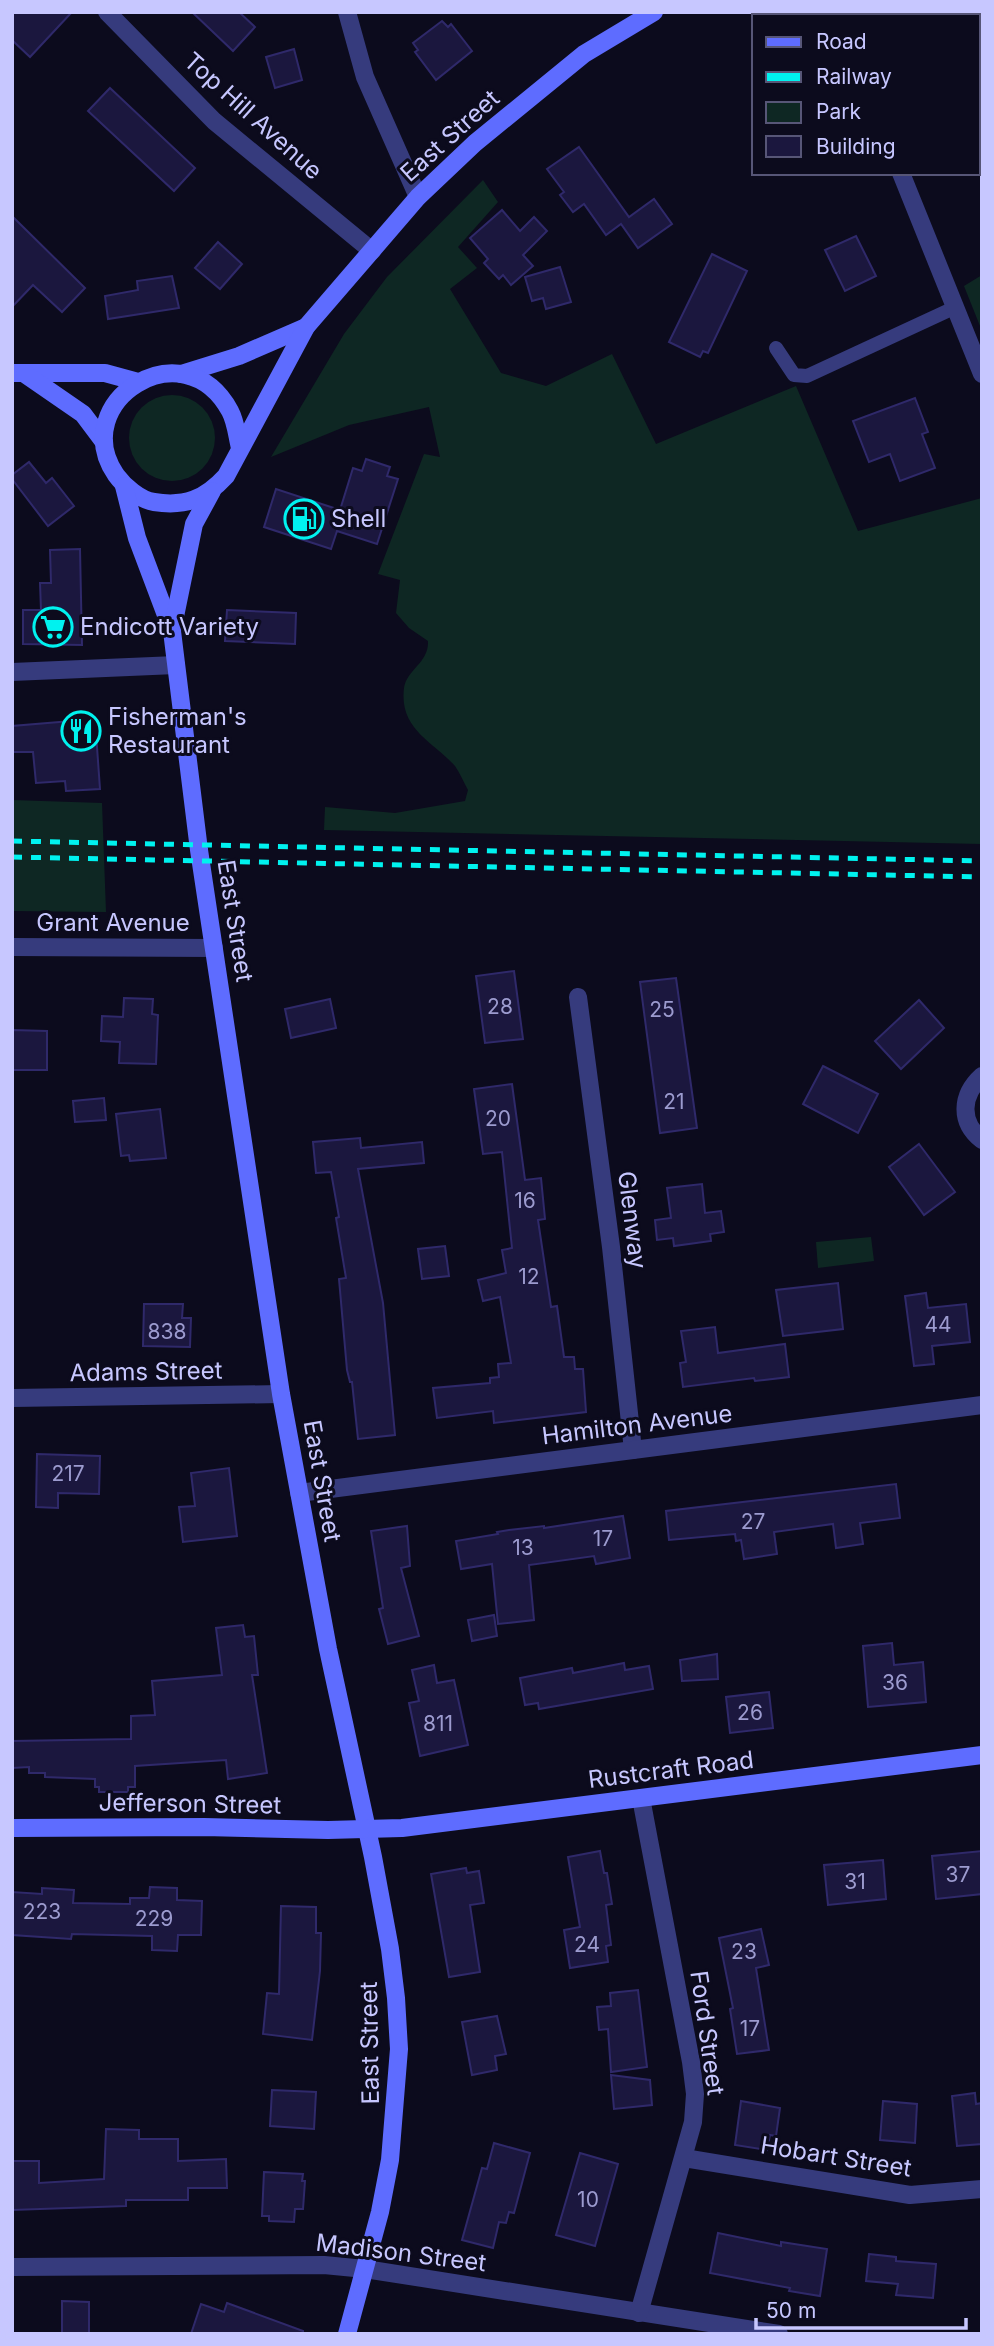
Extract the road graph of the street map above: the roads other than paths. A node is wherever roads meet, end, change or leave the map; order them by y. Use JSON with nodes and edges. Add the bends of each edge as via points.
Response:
{"nodes":[{"id":1,"x":107,"y":12,"type":"edge"},
{"id":2,"x":347,"y":12,"type":"edge"},
{"id":3,"x":654,"y":12,"type":"edge"},
{"id":4,"x":902,"y":175,"type":"edge"},
{"id":5,"x":418,"y":197,"type":"junction"},
{"id":6,"x":372,"y":251,"type":"junction"},
{"id":7,"x":956,"y":307,"type":"junction"},
{"id":8,"x":306,"y":327,"type":"junction"},
{"id":9,"x":776,"y":348,"type":"dead end"},
{"id":10,"x":18,"y":374,"type":"edge"},
{"id":11,"x":181,"y":374,"type":"junction"},
{"id":12,"x":982,"y":374,"type":"edge"},
{"id":13,"x":138,"y":382,"type":"junction"},
{"id":14,"x":104,"y":442,"type":"junction"},
{"id":15,"x":240,"y":447,"type":"junction"},
{"id":16,"x":124,"y":485,"type":"junction"},
{"id":17,"x":212,"y":491,"type":"junction"},
{"id":18,"x":172,"y":631,"type":"junction"},
{"id":19,"x":176,"y":665,"type":"junction"},
{"id":20,"x":12,"y":672,"type":"edge"},
{"id":21,"x":12,"y":947,"type":"edge"},
{"id":22,"x":214,"y":948,"type":"junction"},
{"id":23,"x":578,"y":997,"type":"dead end"},
{"id":24,"x":982,"y":1076,"type":"edge"},
{"id":25,"x":982,"y":1140,"type":"edge"},
{"id":26,"x":281,"y":1394,"type":"junction"},
{"id":27,"x":12,"y":1398,"type":"edge"},
{"id":28,"x":982,"y":1405,"type":"edge"},
{"id":29,"x":633,"y":1450,"type":"junction"},
{"id":30,"x":299,"y":1493,"type":"junction"},
{"id":31,"x":982,"y":1755,"type":"edge"},
{"id":32,"x":641,"y":1798,"type":"junction"},
{"id":33,"x":12,"y":1828,"type":"edge"},
{"id":34,"x":367,"y":1829,"type":"junction"},
{"id":35,"x":684,"y":2158,"type":"junction"},
{"id":36,"x":982,"y":2189,"type":"edge"},
{"id":37,"x":12,"y":2267,"type":"edge"},
{"id":38,"x":365,"y":2269,"type":"junction"},
{"id":39,"x":639,"y":2313,"type":"junction"},
{"id":40,"x":347,"y":2334,"type":"edge"},
{"id":41,"x":779,"y":2334,"type":"edge"}],
"edges":[{"from":1,"to":6,"type":"street","name":"Top Hill Avenue","via":[[214,121]]},
{"from":2,"to":5,"type":"street","via":[[366,77]]},
{"from":3,"to":5,"type":"main road","name":"East Street","via":[[584,54],[475,143]]},
{"from":4,"to":7,"type":"street"},
{"from":5,"to":6,"type":"main road","name":"East Street"},
{"from":6,"to":8,"type":"main road","name":"East Street"},
{"from":7,"to":9,"type":"lane","via":[[807,376],[794,375]]},
{"from":7,"to":12,"type":"street"},
{"from":8,"to":11,"type":"main road","name":"East Street","via":[[239,356]]},
{"from":8,"to":15,"type":"main road","name":"East Street"},
{"from":10,"to":13,"type":"main road","via":[[105,373]]},
{"from":10,"to":14,"type":"main road","via":[[83,414]]},
{"from":11,"to":13,"type":"main road","via":[[159,374]]},
{"from":11,"to":15,"type":"main road","via":[[202,381],[219,395],[232,414]]},
{"from":13,"to":14,"type":"main road","via":[[120,397],[108,418]]},
{"from":14,"to":16,"type":"main road","via":[[110,466]]},
{"from":15,"to":17,"type":"main road","via":[[226,476]]},
{"from":16,"to":17,"type":"main road","via":[[151,502],[183,504]]},
{"from":16,"to":18,"type":"main road","name":"East Street","via":[[137,538]]},
{"from":17,"to":18,"type":"main road","name":"East Street","via":[[194,524]]},
{"from":18,"to":19,"type":"main road","name":"East Street"},
{"from":19,"to":20,"type":"street"},
{"from":19,"to":22,"type":"main road","name":"East Street"},
{"from":21,"to":22,"type":"street","name":"Grant Avenue"},
{"from":22,"to":26,"type":"main road","name":"East Street"},
{"from":23,"to":29,"type":"street","name":"Glenway"},
{"from":24,"to":25,"type":"street","via":[[967,1094],[965,1107],[970,1129]]},
{"from":26,"to":27,"type":"street","name":"Adams Street"},
{"from":26,"to":30,"type":"main road","name":"East Street"},
{"from":28,"to":29,"type":"street","name":"Hamilton Avenue"},
{"from":29,"to":30,"type":"street","name":"Hamilton Avenue"},
{"from":30,"to":34,"type":"main road","name":"East Street"},
{"from":31,"to":32,"type":"main road","name":"Rustcraft Road"},
{"from":32,"to":34,"type":"main road","name":"Rustcraft Road"},
{"from":32,"to":35,"type":"street","name":"Ford Street","via":[[695,2094]]},
{"from":33,"to":34,"type":"main road","name":"Jefferson Street"},
{"from":34,"to":38,"type":"main road","name":"East Street","via":[[390,1949],[399,2049],[390,2160]]},
{"from":35,"to":36,"type":"street","name":"Hobart Street","via":[[910,2195]]},
{"from":35,"to":39,"type":"street","name":"Ford Street"},
{"from":37,"to":38,"type":"street","name":"Madison Street","via":[[289,2264]]},
{"from":38,"to":39,"type":"street","name":"Madison Street"},
{"from":38,"to":40,"type":"main road","name":"East Street"},
{"from":39,"to":41,"type":"street","name":"Madison Street"}]}
